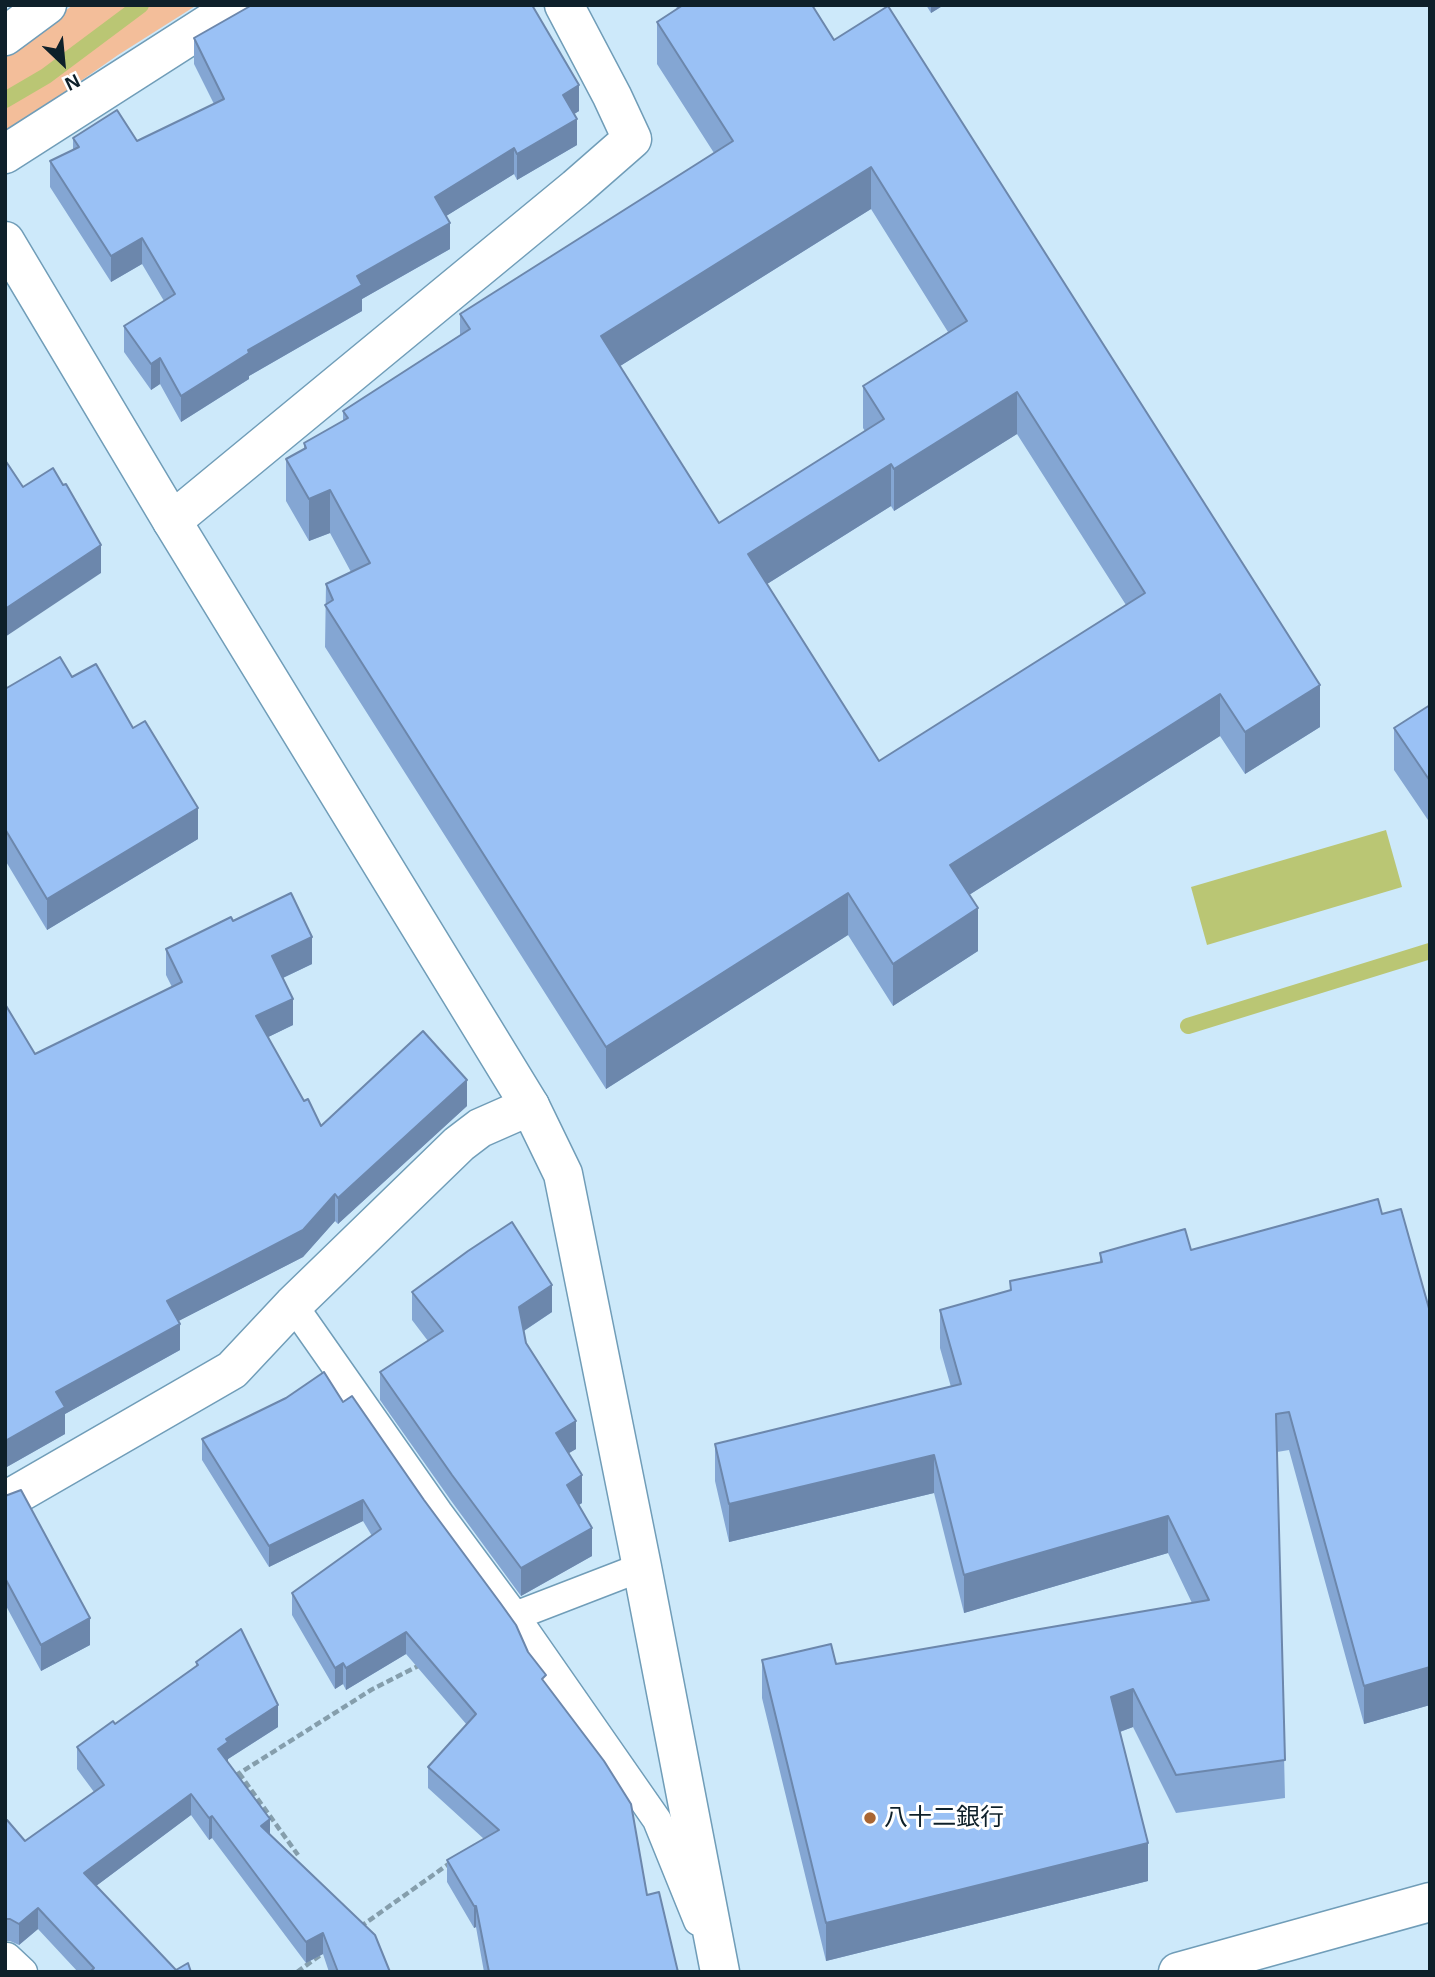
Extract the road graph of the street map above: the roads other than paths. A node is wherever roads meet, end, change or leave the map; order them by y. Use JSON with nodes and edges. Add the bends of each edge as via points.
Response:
{"nodes":[{"id":1,"x":47,"y":5,"type":"edge"},
{"id":2,"x":234,"y":5,"type":"edge"},
{"id":3,"x":564,"y":5,"type":"edge"},
{"id":4,"x":5,"y":36,"type":"edge"},
{"id":5,"x":5,"y":154,"type":"edge"},
{"id":6,"x":5,"y":241,"type":"edge"},
{"id":7,"x":172,"y":521,"type":"junction"},
{"id":8,"x":530,"y":1106,"type":"junction"},
{"id":9,"x":293,"y":1305,"type":"junction"},
{"id":10,"x":5,"y":1501,"type":"edge"},
{"id":11,"x":642,"y":1567,"type":"junction"},
{"id":12,"x":515,"y":1616,"type":"junction"},
{"id":13,"x":1430,"y":1902,"type":"edge"},
{"id":14,"x":720,"y":1972,"type":"edge"},
{"id":15,"x":1178,"y":1972,"type":"edge"}],
"edges":[{"from":1,"to":4,"type":"street"},
{"from":2,"to":5,"type":"street"},
{"from":3,"to":7,"type":"street","via":[[632,139]]},
{"from":6,"to":7,"type":"street"},
{"from":7,"to":8,"type":"street"},
{"from":8,"to":9,"type":"street","via":[[480,1128],[459,1144]]},
{"from":8,"to":11,"type":"street","via":[[563,1174]]},
{"from":9,"to":10,"type":"street","via":[[233,1370]]},
{"from":9,"to":12,"type":"lane"},
{"from":11,"to":12,"type":"lane"},
{"from":11,"to":14,"type":"street"},
{"from":12,"to":14,"type":"lane","via":[[657,1819]]},
{"from":13,"to":15,"type":"street"}]}
